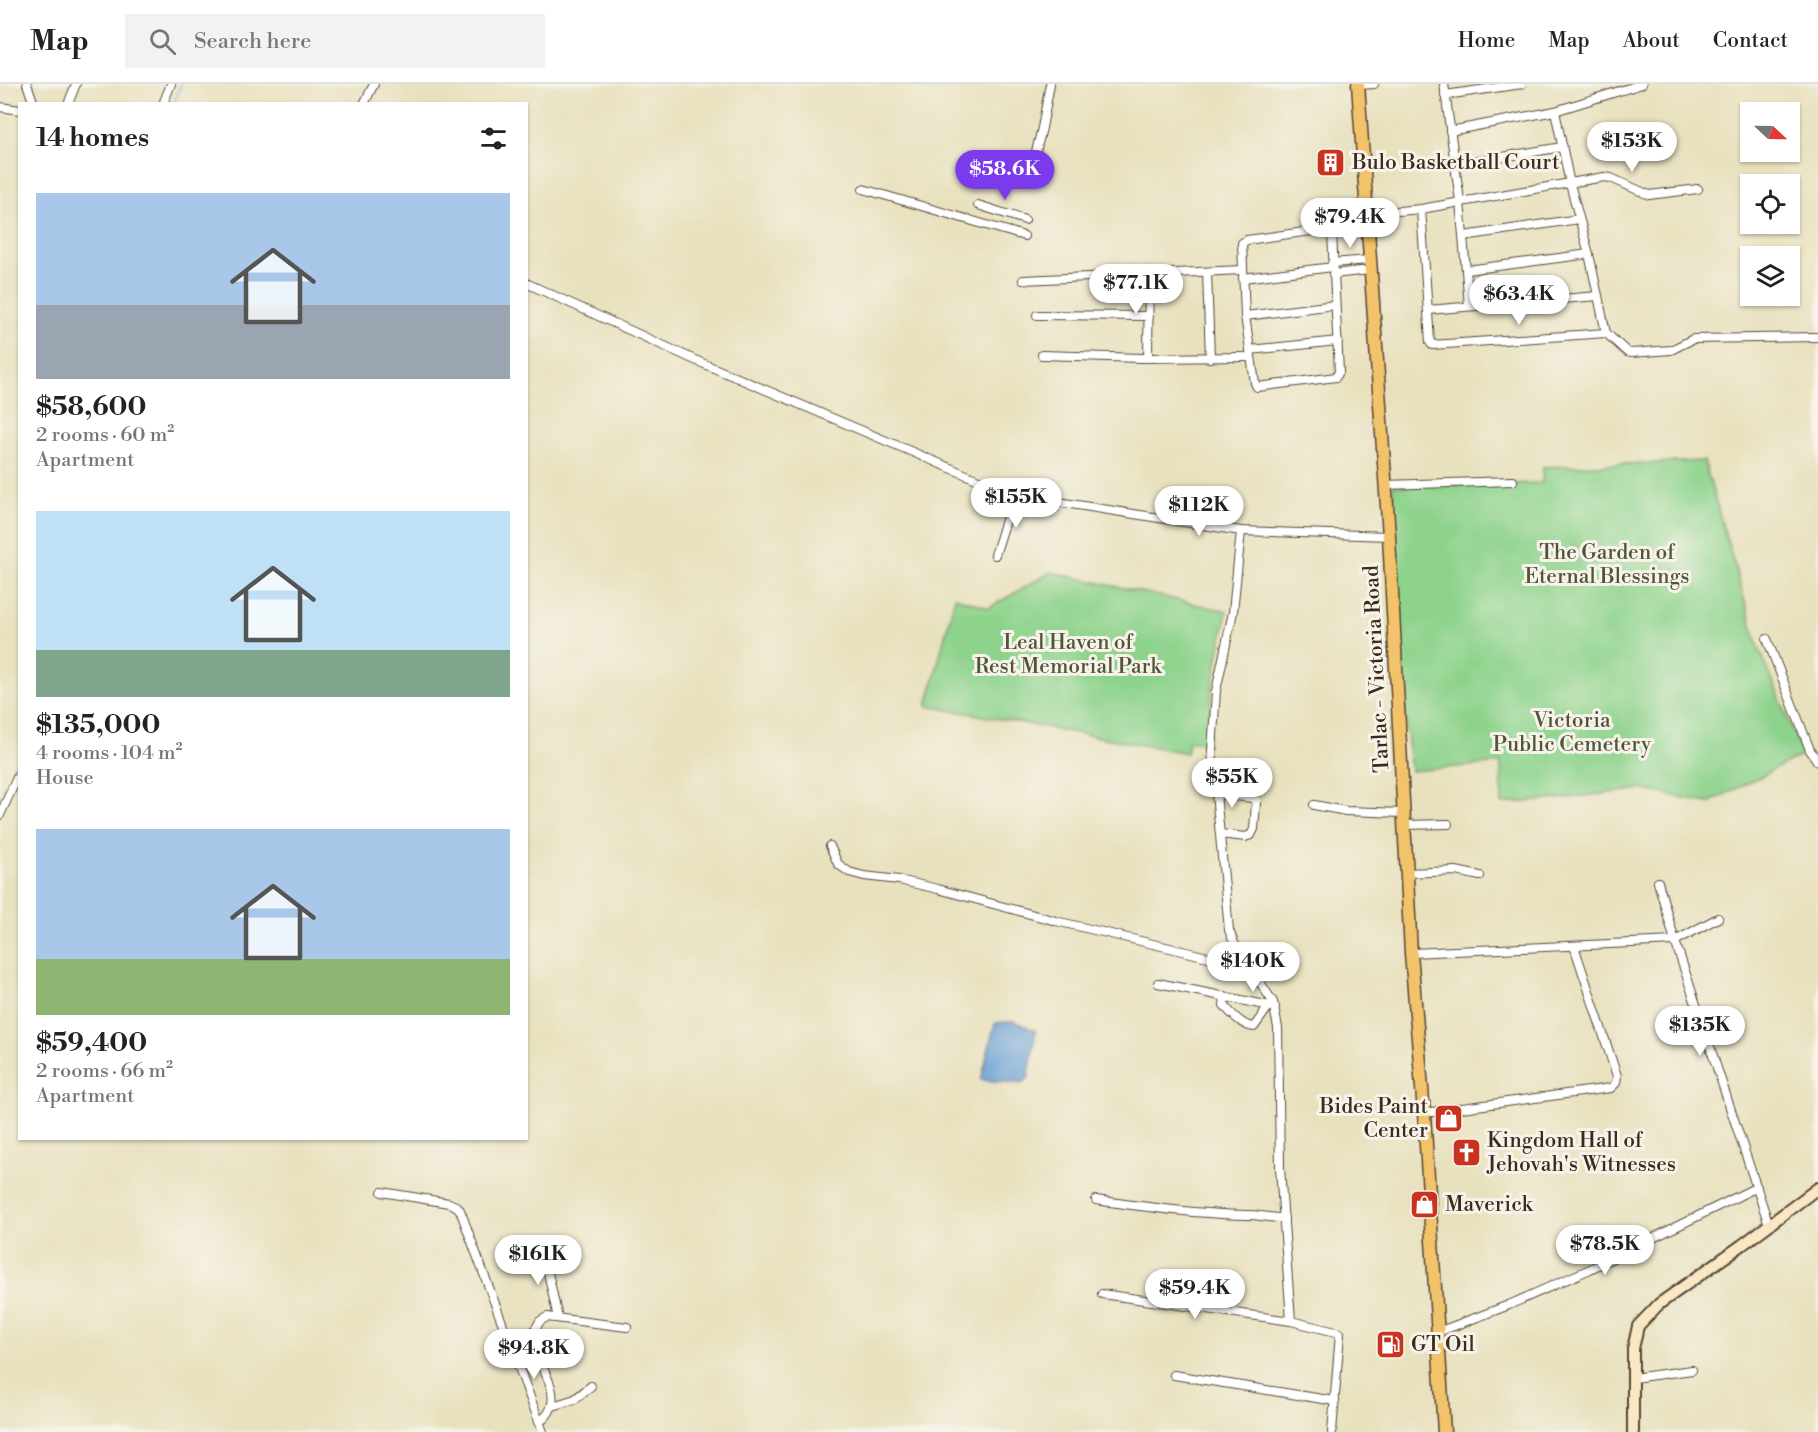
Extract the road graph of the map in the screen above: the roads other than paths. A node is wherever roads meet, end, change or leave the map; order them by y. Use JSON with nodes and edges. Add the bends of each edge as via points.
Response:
{"nodes":[{"id":1,"x":27,"y":84,"type":"edge"},
{"id":2,"x":76,"y":84,"type":"edge"},
{"id":3,"x":171,"y":84,"type":"edge"},
{"id":4,"x":374,"y":84,"type":"edge"},
{"id":5,"x":1050,"y":84,"type":"edge"},
{"id":6,"x":1374,"y":84,"type":"edge"},
{"id":7,"x":1444,"y":84,"type":"edge"},
{"id":8,"x":1522,"y":84,"type":"edge"},
{"id":9,"x":1642,"y":84,"type":"edge"},
{"id":10,"x":1358,"y":85,"type":"edge"},
{"id":11,"x":1446,"y":95,"type":"junction"},
{"id":12,"x":33,"y":102,"type":"edge"},
{"id":13,"x":69,"y":102,"type":"edge"},
{"id":14,"x":164,"y":102,"type":"edge"},
{"id":15,"x":365,"y":102,"type":"edge"},
{"id":16,"x":0,"y":107,"type":"edge"},
{"id":17,"x":18,"y":110,"type":"edge"},
{"id":18,"x":1555,"y":111,"type":"junction"},
{"id":19,"x":1450,"y":131,"type":"junction"},
{"id":20,"x":1562,"y":147,"type":"junction"},
{"id":21,"x":1455,"y":165,"type":"junction"},
{"id":22,"x":1032,"y":167,"type":"dead end"},
{"id":23,"x":1570,"y":184,"type":"junction"},
{"id":24,"x":863,"y":189,"type":"dead end"},
{"id":25,"x":1698,"y":189,"type":"dead end"},
{"id":26,"x":1460,"y":201,"type":"junction"},
{"id":27,"x":978,"y":205,"type":"dead end"},
{"id":28,"x":1421,"y":209,"type":"junction"},
{"id":29,"x":1366,"y":214,"type":"junction"},
{"id":30,"x":1580,"y":219,"type":"junction"},
{"id":31,"x":1025,"y":220,"type":"dead end"},
{"id":32,"x":1024,"y":236,"type":"dead end"},
{"id":33,"x":1464,"y":236,"type":"junction"},
{"id":34,"x":1589,"y":254,"type":"junction"},
{"id":35,"x":1369,"y":265,"type":"junction"},
{"id":36,"x":1333,"y":268,"type":"junction"},
{"id":37,"x":1467,"y":270,"type":"junction"},
{"id":38,"x":1207,"y":272,"type":"junction"},
{"id":39,"x":1242,"y":274,"type":"junction"},
{"id":40,"x":1149,"y":275,"type":"junction"},
{"id":41,"x":1023,"y":280,"type":"dead end"},
{"id":42,"x":528,"y":284,"type":"edge"},
{"id":43,"x":1598,"y":296,"type":"junction"},
{"id":44,"x":1335,"y":305,"type":"junction"},
{"id":45,"x":1469,"y":306,"type":"junction"},
{"id":46,"x":1428,"y":310,"type":"junction"},
{"id":47,"x":1037,"y":315,"type":"dead end"},
{"id":48,"x":1149,"y":316,"type":"junction"},
{"id":49,"x":1245,"y":316,"type":"junction"},
{"id":50,"x":1606,"y":333,"type":"junction"},
{"id":51,"x":1818,"y":337,"type":"edge"},
{"id":52,"x":1338,"y":341,"type":"junction"},
{"id":53,"x":1250,"y":354,"type":"junction"},
{"id":54,"x":1042,"y":355,"type":"dead end"},
{"id":55,"x":1148,"y":356,"type":"junction"},
{"id":56,"x":1210,"y":358,"type":"junction"},
{"id":57,"x":1513,"y":481,"type":"dead end"},
{"id":58,"x":1385,"y":485,"type":"junction"},
{"id":59,"x":1014,"y":495,"type":"junction"},
{"id":60,"x":1241,"y":531,"type":"junction"},
{"id":61,"x":1389,"y":536,"type":"junction"},
{"id":62,"x":994,"y":555,"type":"dead end"},
{"id":63,"x":1767,"y":639,"type":"dead end"},
{"id":64,"x":1818,"y":762,"type":"edge"},
{"id":65,"x":18,"y":775,"type":"edge"},
{"id":66,"x":1216,"y":794,"type":"junction"},
{"id":67,"x":1314,"y":805,"type":"dead end"},
{"id":68,"x":0,"y":815,"type":"edge"},
{"id":69,"x":1404,"y":819,"type":"junction"},
{"id":70,"x":1448,"y":824,"type":"dead end"},
{"id":71,"x":1220,"y":834,"type":"junction"},
{"id":72,"x":830,"y":846,"type":"dead end"},
{"id":73,"x":1407,"y":873,"type":"junction"},
{"id":74,"x":1480,"y":876,"type":"dead end"},
{"id":75,"x":1658,"y":882,"type":"dead end"},
{"id":76,"x":1718,"y":918,"type":"dead end"},
{"id":77,"x":1675,"y":941,"type":"junction"},
{"id":78,"x":1574,"y":946,"type":"junction"},
{"id":79,"x":1411,"y":953,"type":"junction"},
{"id":80,"x":1250,"y":966,"type":"junction"},
{"id":81,"x":1158,"y":983,"type":"dead end"},
{"id":82,"x":1225,"y":996,"type":"junction"},
{"id":83,"x":1272,"y":1007,"type":"junction"},
{"id":84,"x":1424,"y":1113,"type":"junction"},
{"id":85,"x":1757,"y":1187,"type":"junction"},
{"id":86,"x":1818,"y":1188,"type":"edge"},
{"id":87,"x":382,"y":1192,"type":"dead end"},
{"id":88,"x":1096,"y":1200,"type":"dead end"},
{"id":89,"x":1284,"y":1218,"type":"junction"},
{"id":90,"x":1769,"y":1225,"type":"junction"},
{"id":91,"x":543,"y":1250,"type":"dead end"},
{"id":92,"x":1102,"y":1294,"type":"dead end"},
{"id":93,"x":558,"y":1318,"type":"junction"},
{"id":94,"x":1292,"y":1321,"type":"junction"},
{"id":95,"x":627,"y":1327,"type":"dead end"},
{"id":96,"x":1438,"y":1332,"type":"junction"},
{"id":97,"x":528,"y":1341,"type":"junction"},
{"id":98,"x":517,"y":1360,"type":"junction"},
{"id":99,"x":1692,"y":1370,"type":"dead end"},
{"id":100,"x":1174,"y":1375,"type":"dead end"},
{"id":101,"x":1634,"y":1378,"type":"junction"},
{"id":102,"x":591,"y":1386,"type":"dead end"},
{"id":103,"x":1335,"y":1401,"type":"junction"},
{"id":104,"x":553,"y":1406,"type":"junction"},
{"id":105,"x":539,"y":1422,"type":"junction"},
{"id":106,"x":543,"y":1432,"type":"edge"},
{"id":107,"x":1332,"y":1432,"type":"edge"},
{"id":108,"x":1444,"y":1432,"type":"edge"},
{"id":109,"x":1633,"y":1432,"type":"edge"}],
"edges":[{"from":1,"to":12,"type":"street"},
{"from":2,"to":13,"type":"street"},
{"from":3,"to":14,"type":"street"},
{"from":4,"to":15,"type":"street"},
{"from":5,"to":22,"type":"street"},
{"from":6,"to":10,"type":"street"},
{"from":7,"to":11,"type":"street"},
{"from":8,"to":11,"type":"street"},
{"from":9,"to":18,"type":"street"},
{"from":10,"to":29,"type":"main road","name":"Tarlac - Victoria Road"},
{"from":11,"to":19,"type":"street"},
{"from":16,"to":17,"type":"street"},
{"from":18,"to":19,"type":"street"},
{"from":18,"to":20,"type":"street"},
{"from":19,"to":21,"type":"street"},
{"from":20,"to":21,"type":"street"},
{"from":20,"to":23,"type":"street"},
{"from":21,"to":26,"type":"street"},
{"from":23,"to":25,"type":"street","via":[[1604,177],[1649,195]]},
{"from":23,"to":26,"type":"street"},
{"from":23,"to":30,"type":"street"},
{"from":24,"to":32,"type":"street"},
{"from":26,"to":28,"type":"street"},
{"from":26,"to":33,"type":"street"},
{"from":27,"to":31,"type":"street"},
{"from":28,"to":29,"type":"street"},
{"from":28,"to":46,"type":"street"},
{"from":29,"to":35,"type":"main road","name":"Tarlac - Victoria Road"},
{"from":30,"to":33,"type":"street"},
{"from":30,"to":34,"type":"street"},
{"from":33,"to":37,"type":"street"},
{"from":34,"to":37,"type":"street"},
{"from":34,"to":43,"type":"street"},
{"from":35,"to":36,"type":"street"},
{"from":35,"to":58,"type":"main road","name":"Tarlac - Victoria Road"},
{"from":36,"to":39,"type":"street"},
{"from":36,"to":39,"type":"street","via":[[1332,233],[1325,229],[1247,240],[1241,249]]},
{"from":36,"to":44,"type":"street"},
{"from":37,"to":45,"type":"street"},
{"from":38,"to":39,"type":"street"},
{"from":38,"to":40,"type":"street"},
{"from":38,"to":56,"type":"street"},
{"from":39,"to":49,"type":"street"},
{"from":40,"to":41,"type":"street"},
{"from":40,"to":48,"type":"street"},
{"from":42,"to":59,"type":"street","via":[[695,360]]},
{"from":43,"to":45,"type":"street"},
{"from":43,"to":50,"type":"street"},
{"from":44,"to":49,"type":"street"},
{"from":44,"to":52,"type":"street"},
{"from":45,"to":46,"type":"street"},
{"from":46,"to":50,"type":"street","via":[[1432,345]]},
{"from":47,"to":48,"type":"street"},
{"from":48,"to":55,"type":"street"},
{"from":49,"to":53,"type":"street"},
{"from":50,"to":51,"type":"street","via":[[1632,353],[1671,350],[1693,339]]},
{"from":52,"to":53,"type":"street"},
{"from":52,"to":53,"type":"street","via":[[1340,368],[1336,377],[1257,387]]},
{"from":53,"to":56,"type":"street"},
{"from":54,"to":55,"type":"street"},
{"from":55,"to":56,"type":"street"},
{"from":57,"to":58,"type":"street"},
{"from":58,"to":61,"type":"main road","name":"Tarlac - Victoria Road"},
{"from":59,"to":60,"type":"street"},
{"from":59,"to":62,"type":"street"},
{"from":60,"to":61,"type":"street"},
{"from":60,"to":66,"type":"street","via":[[1233,612],[1216,691],[1212,751]]},
{"from":61,"to":69,"type":"main road","name":"Tarlac - Victoria Road"},
{"from":63,"to":64,"type":"street"},
{"from":65,"to":68,"type":"street"},
{"from":66,"to":71,"type":"street"},
{"from":66,"to":71,"type":"street","via":[[1256,799],[1251,835]]},
{"from":67,"to":69,"type":"street"},
{"from":69,"to":70,"type":"street"},
{"from":69,"to":73,"type":"main road","name":"Tarlac - Victoria Road"},
{"from":71,"to":80,"type":"street","via":[[1230,930]]},
{"from":72,"to":80,"type":"street","via":[[838,864],[849,872],[938,888],[1056,921]]},
{"from":73,"to":74,"type":"street","via":[[1456,871]]},
{"from":73,"to":79,"type":"main road","name":"Tarlac - Victoria Road"},
{"from":75,"to":77,"type":"street"},
{"from":76,"to":77,"type":"street"},
{"from":77,"to":78,"type":"street"},
{"from":77,"to":85,"type":"street"},
{"from":78,"to":79,"type":"street"},
{"from":78,"to":84,"type":"street","via":[[1617,1076],[1614,1086]]},
{"from":79,"to":84,"type":"main road","name":"Tarlac - Victoria Road"},
{"from":80,"to":83,"type":"street","via":[[1273,1002]]},
{"from":81,"to":82,"type":"street"},
{"from":82,"to":83,"type":"street"},
{"from":82,"to":83,"type":"street","via":[[1228,1011],[1251,1028]]},
{"from":83,"to":89,"type":"street","via":[[1278,1028]]},
{"from":84,"to":96,"type":"main road","name":"Tarlac - Victoria Road"},
{"from":85,"to":90,"type":"street"},
{"from":85,"to":96,"type":"street","via":[[1590,1269]]},
{"from":86,"to":90,"type":"main road"},
{"from":87,"to":98,"type":"street","via":[[449,1203],[460,1210]]},
{"from":88,"to":89,"type":"street"},
{"from":89,"to":94,"type":"street"},
{"from":90,"to":101,"type":"main road","via":[[1659,1304],[1638,1326]]},
{"from":91,"to":93,"type":"street"},
{"from":92,"to":94,"type":"street"},
{"from":93,"to":95,"type":"street"},
{"from":93,"to":97,"type":"street","via":[[540,1321]]},
{"from":94,"to":103,"type":"street","via":[[1340,1333]]},
{"from":96,"to":108,"type":"main road","name":"Tarlac - Victoria Road"},
{"from":97,"to":98,"type":"street"},
{"from":97,"to":104,"type":"street","via":[[550,1383]]},
{"from":98,"to":105,"type":"street"},
{"from":99,"to":101,"type":"street"},
{"from":100,"to":103,"type":"street"},
{"from":101,"to":109,"type":"main road"},
{"from":102,"to":104,"type":"street","via":[[575,1399]]},
{"from":103,"to":107,"type":"street"},
{"from":104,"to":105,"type":"street","via":[[550,1414]]},
{"from":105,"to":106,"type":"street"}]}
